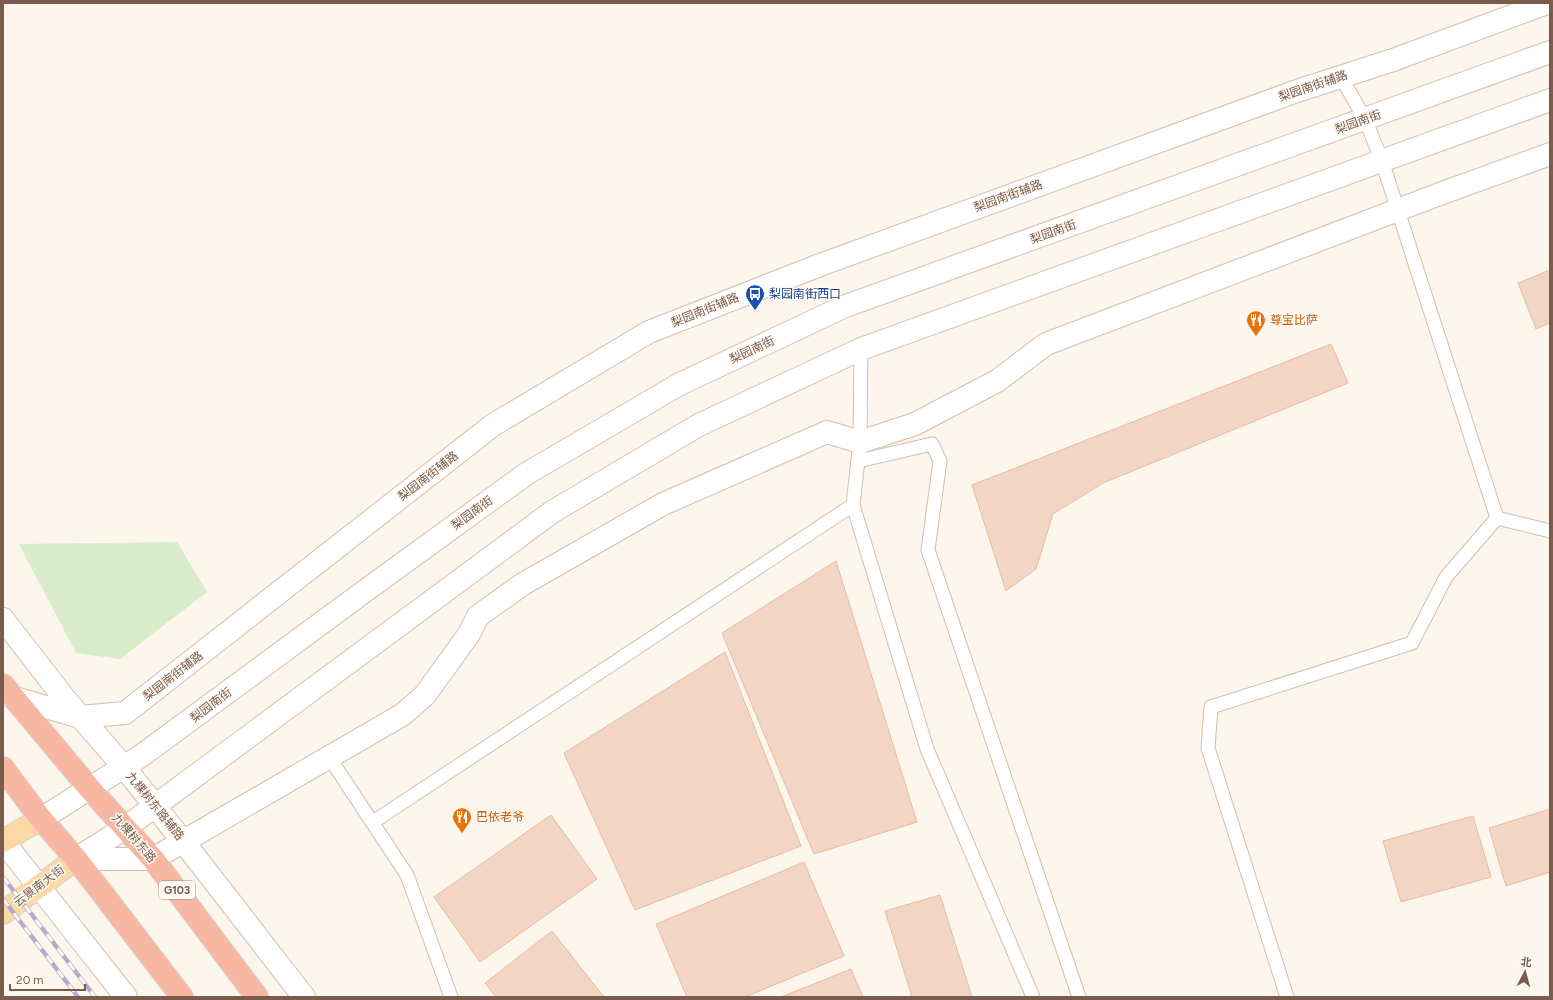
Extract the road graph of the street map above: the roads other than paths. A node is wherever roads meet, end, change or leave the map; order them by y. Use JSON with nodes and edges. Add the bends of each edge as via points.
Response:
{"nodes":[{"id":1,"x":1547,"y":3,"type":"edge"},
{"id":2,"x":1550,"y":52,"type":"edge"},
{"id":3,"x":1341,"y":77,"type":"junction"},
{"id":4,"x":1550,"y":100,"type":"edge"},
{"id":5,"x":1365,"y":119,"type":"junction"},
{"id":6,"x":1550,"y":154,"type":"edge"},
{"id":7,"x":1382,"y":161,"type":"junction"},
{"id":8,"x":1399,"y":210,"type":"junction"},
{"id":9,"x":861,"y":349,"type":"junction"},
{"id":10,"x":859,"y":451,"type":"junction"},
{"id":11,"x":853,"y":505,"type":"junction"},
{"id":12,"x":1497,"y":518,"type":"junction"},
{"id":13,"x":1550,"y":531,"type":"edge"},
{"id":14,"x":3,"y":619,"type":"edge"},
{"id":15,"x":8,"y":691,"type":"edge"},
{"id":16,"x":80,"y":717,"type":"junction"},
{"id":17,"x":329,"y":757,"type":"junction"},
{"id":18,"x":124,"y":767,"type":"junction"},
{"id":19,"x":3,"y":768,"type":"edge"},
{"id":20,"x":90,"y":789,"type":"junction"},
{"id":21,"x":155,"y":806,"type":"junction"},
{"id":22,"x":41,"y":819,"type":"junction"},
{"id":23,"x":372,"y":822,"type":"junction"},
{"id":24,"x":125,"y":828,"type":"junction"},
{"id":25,"x":3,"y":841,"type":"edge"},
{"id":26,"x":183,"y":841,"type":"junction"},
{"id":27,"x":76,"y":859,"type":"junction"},
{"id":28,"x":153,"y":859,"type":"junction"},
{"id":29,"x":39,"y":887,"type":"junction"},
{"id":30,"x":3,"y":913,"type":"edge"},
{"id":31,"x":126,"y":997,"type":"edge"},
{"id":32,"x":182,"y":997,"type":"edge"},
{"id":33,"x":257,"y":997,"type":"edge"},
{"id":34,"x":304,"y":997,"type":"edge"},
{"id":35,"x":451,"y":997,"type":"edge"},
{"id":36,"x":1033,"y":997,"type":"edge"},
{"id":37,"x":1079,"y":997,"type":"edge"},
{"id":38,"x":1287,"y":997,"type":"edge"}],
"edges":[{"from":1,"to":3,"type":"street","name":"梨园南街辅路"},
{"from":2,"to":5,"type":"street","name":"梨园南街"},
{"from":3,"to":5,"type":"lane"},
{"from":3,"to":16,"type":"street","name":"梨园南街辅路","via":[[820,265],[649,332],[493,425],[125,713]]},
{"from":4,"to":7,"type":"street"},
{"from":5,"to":7,"type":"lane"},
{"from":5,"to":18,"type":"street","name":"梨园南街","via":[[843,307],[678,385],[526,474]]},
{"from":6,"to":8,"type":"street"},
{"from":7,"to":8,"type":"lane"},
{"from":7,"to":9,"type":"street"},
{"from":8,"to":10,"type":"street","via":[[1046,344],[997,381]]},
{"from":8,"to":12,"type":"lane"},
{"from":9,"to":10,"type":"lane"},
{"from":9,"to":21,"type":"street","via":[[699,425],[552,512]]},
{"from":10,"to":11,"type":"lane"},
{"from":10,"to":17,"type":"street","via":[[827,432],[663,504],[523,584],[478,616],[469,634],[425,695],[402,715]]},
{"from":10,"to":37,"type":"lane","via":[[932,444],[940,461],[928,550]]},
{"from":11,"to":23,"type":"lane"},
{"from":11,"to":36,"type":"lane","via":[[927,749]]},
{"from":12,"to":13,"type":"lane"},
{"from":12,"to":38,"type":"lane","via":[[1446,577],[1412,643],[1211,707],[1208,748]]},
{"from":14,"to":16,"type":"street","name":"九棵树东路辅路"},
{"from":15,"to":16,"type":"street","name":"梨园南街辅路"},
{"from":15,"to":20,"type":"highway","name":"九棵树东路","number":"G103"},
{"from":16,"to":18,"type":"street","name":"九棵树东路辅路"},
{"from":17,"to":23,"type":"lane"},
{"from":17,"to":26,"type":"street"},
{"from":18,"to":20,"type":"street","name":"梨园南街"},
{"from":18,"to":21,"type":"street","name":"九棵树东路辅路"},
{"from":19,"to":22,"type":"highway"},
{"from":20,"to":22,"type":"street","name":"梨园南街"},
{"from":20,"to":24,"type":"highway","name":"九棵树东路","number":"G103"},
{"from":21,"to":24,"type":"street"},
{"from":21,"to":26,"type":"street","name":"九棵树东路辅路"},
{"from":22,"to":25,"type":"main road"},
{"from":22,"to":27,"type":"highway"},
{"from":23,"to":35,"type":"lane","via":[[407,875]]},
{"from":24,"to":27,"type":"street"},
{"from":24,"to":28,"type":"highway","name":"九棵树东路","number":"G103"},
{"from":25,"to":29,"type":"street"},
{"from":26,"to":28,"type":"street"},
{"from":26,"to":34,"type":"street","name":"九棵树东路辅路"},
{"from":27,"to":28,"type":"street"},
{"from":27,"to":29,"type":"main road","name":"云景南大街"},
{"from":27,"to":32,"type":"highway"},
{"from":28,"to":33,"type":"highway","name":"九棵树东路","number":"G103"},
{"from":29,"to":30,"type":"main road","name":"云景南大街"},
{"from":29,"to":31,"type":"street"}]}
